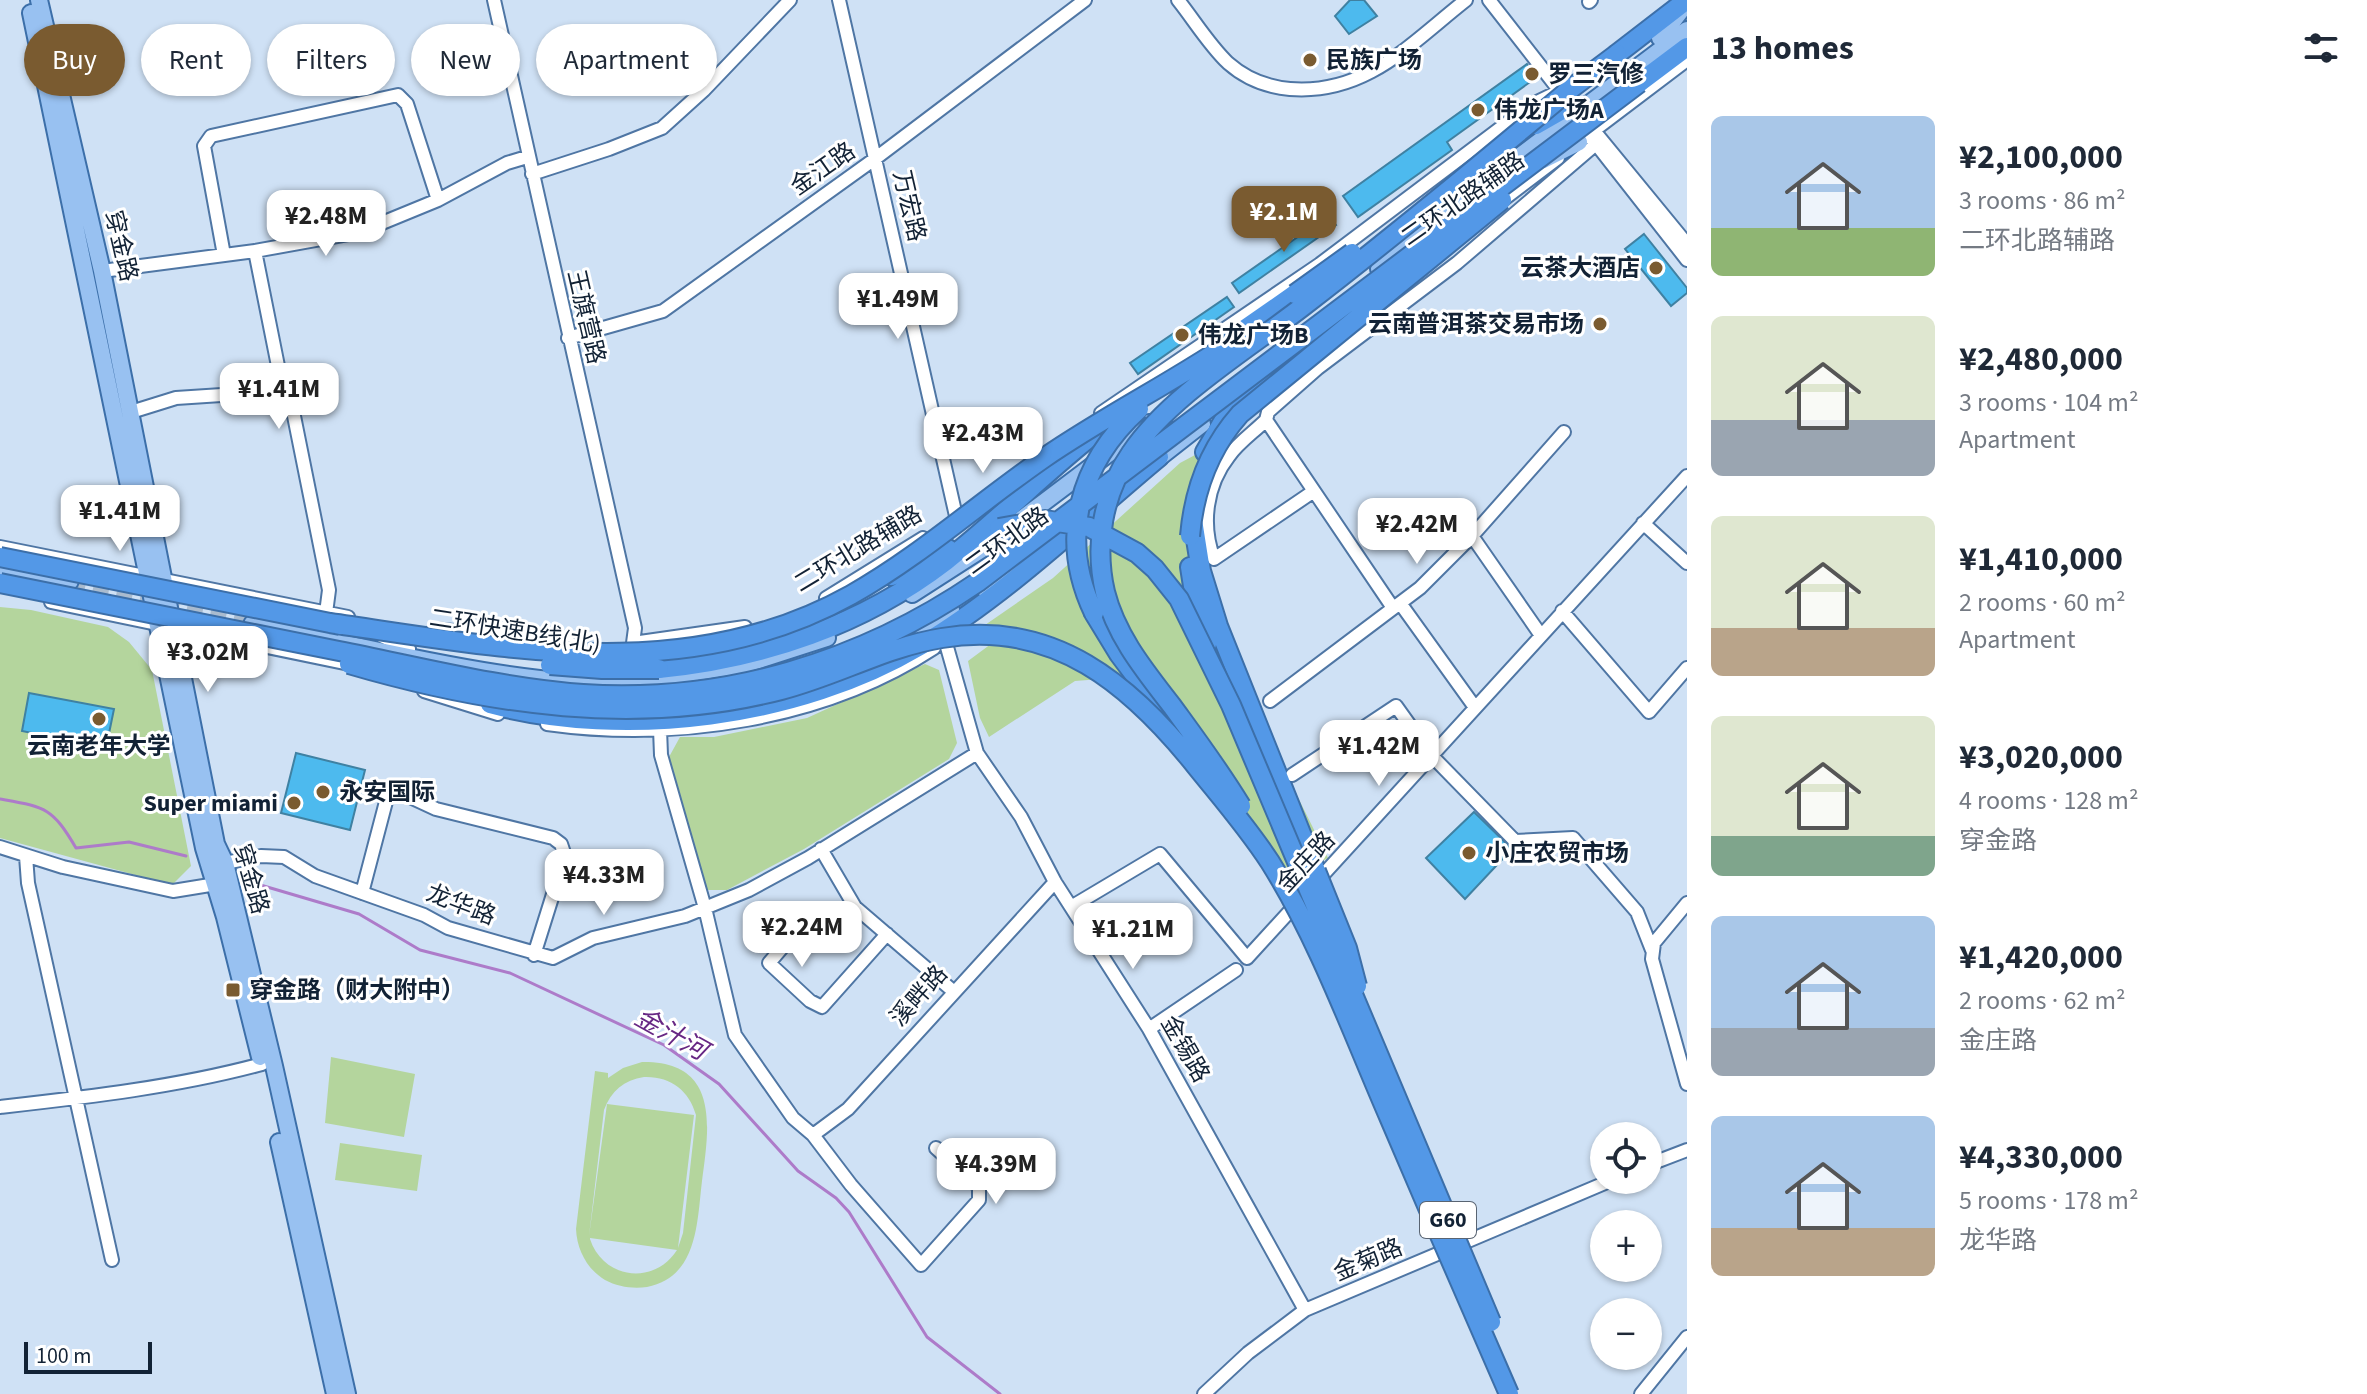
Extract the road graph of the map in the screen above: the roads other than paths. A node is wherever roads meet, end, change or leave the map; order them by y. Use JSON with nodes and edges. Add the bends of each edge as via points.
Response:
{"nodes":[{"id":1,"x":28,"y":0,"type":"edge"},
{"id":2,"x":39,"y":0,"type":"edge"},
{"id":3,"x":494,"y":0,"type":"edge"},
{"id":4,"x":790,"y":0,"type":"edge"},
{"id":5,"x":839,"y":0,"type":"edge"},
{"id":6,"x":1085,"y":0,"type":"edge"},
{"id":7,"x":1178,"y":0,"type":"edge"},
{"id":8,"x":1466,"y":0,"type":"edge"},
{"id":9,"x":1489,"y":0,"type":"edge"},
{"id":10,"x":1681,"y":0,"type":"edge"},
{"id":11,"x":1687,"y":2,"type":"edge"},
{"id":12,"x":1687,"y":17,"type":"edge"},
{"id":13,"x":1687,"y":30,"type":"edge"},
{"id":14,"x":1687,"y":36,"type":"edge"},
{"id":15,"x":1663,"y":42,"type":"junction"},
{"id":16,"x":1687,"y":47,"type":"edge"},
{"id":17,"x":1687,"y":60,"type":"edge"},
{"id":18,"x":1639,"y":83,"type":"junction"},
{"id":19,"x":1567,"y":98,"type":"junction"},
{"id":20,"x":1613,"y":116,"type":"junction"},
{"id":21,"x":1589,"y":138,"type":"junction"},
{"id":22,"x":527,"y":157,"type":"junction"},
{"id":23,"x":876,"y":158,"type":"junction"},
{"id":24,"x":532,"y":174,"type":"junction"},
{"id":25,"x":1480,"y":175,"type":"junction"},
{"id":26,"x":438,"y":200,"type":"junction"},
{"id":27,"x":1656,"y":203,"type":"junction"},
{"id":28,"x":1687,"y":244,"type":"edge"},
{"id":29,"x":255,"y":251,"type":"junction"},
{"id":30,"x":224,"y":255,"type":"junction"},
{"id":31,"x":1687,"y":260,"type":"edge"},
{"id":32,"x":102,"y":271,"type":"junction"},
{"id":33,"x":568,"y":338,"type":"junction"},
{"id":34,"x":1299,"y":340,"type":"junction"},
{"id":35,"x":1196,"y":367,"type":"junction"},
{"id":36,"x":283,"y":391,"type":"junction"},
{"id":37,"x":131,"y":412,"type":"junction"},
{"id":38,"x":1266,"y":420,"type":"junction"},
{"id":39,"x":1564,"y":432,"type":"dead end"},
{"id":40,"x":1159,"y":457,"type":"junction"},
{"id":41,"x":1687,"y":476,"type":"edge"},
{"id":42,"x":1314,"y":491,"type":"junction"},
{"id":43,"x":956,"y":516,"type":"junction"},
{"id":44,"x":1643,"y":523,"type":"junction"},
{"id":45,"x":1472,"y":536,"type":"junction"},
{"id":46,"x":0,"y":547,"type":"edge"},
{"id":47,"x":0,"y":557,"type":"edge"},
{"id":48,"x":1687,"y":563,"type":"edge"},
{"id":49,"x":0,"y":566,"type":"edge"},
{"id":50,"x":96,"y":567,"type":"junction"},
{"id":51,"x":0,"y":573,"type":"edge"},
{"id":52,"x":147,"y":577,"type":"junction"},
{"id":53,"x":165,"y":581,"type":"junction"},
{"id":54,"x":0,"y":583,"type":"edge"},
{"id":55,"x":0,"y":592,"type":"edge"},
{"id":56,"x":231,"y":598,"type":"junction"},
{"id":57,"x":834,"y":604,"type":"junction"},
{"id":58,"x":1397,"y":606,"type":"junction"},
{"id":59,"x":86,"y":609,"type":"junction"},
{"id":60,"x":1562,"y":611,"type":"junction"},
{"id":61,"x":328,"y":618,"type":"junction"},
{"id":62,"x":253,"y":620,"type":"tunnel mouth"},
{"id":63,"x":156,"y":623,"type":"junction"},
{"id":64,"x":174,"y":627,"type":"junction"},
{"id":65,"x":223,"y":632,"type":"junction"},
{"id":66,"x":1540,"y":634,"type":"junction"},
{"id":67,"x":945,"y":640,"type":"junction"},
{"id":68,"x":633,"y":643,"type":"junction"},
{"id":69,"x":408,"y":652,"type":"junction"},
{"id":70,"x":316,"y":655,"type":"junction"},
{"id":71,"x":1687,"y":668,"type":"edge"},
{"id":72,"x":409,"y":680,"type":"junction"},
{"id":73,"x":1221,"y":684,"type":"junction"},
{"id":74,"x":1270,"y":701,"type":"dead end"},
{"id":75,"x":1474,"y":706,"type":"junction"},
{"id":76,"x":660,"y":729,"type":"junction"},
{"id":77,"x":977,"y":753,"type":"junction"},
{"id":78,"x":1431,"y":755,"type":"junction"},
{"id":79,"x":1292,"y":775,"type":"dead end"},
{"id":80,"x":1249,"y":832,"type":"junction"},
{"id":81,"x":0,"y":847,"type":"edge"},
{"id":82,"x":821,"y":849,"type":"junction"},
{"id":83,"x":26,"y":856,"type":"junction"},
{"id":84,"x":225,"y":863,"type":"junction"},
{"id":85,"x":1055,"y":882,"type":"junction"},
{"id":86,"x":216,"y":884,"type":"junction"},
{"id":87,"x":362,"y":893,"type":"junction"},
{"id":88,"x":1687,"y":903,"type":"edge"},
{"id":89,"x":855,"y":907,"type":"junction"},
{"id":90,"x":1071,"y":907,"type":"junction"},
{"id":91,"x":705,"y":908,"type":"junction"},
{"id":92,"x":887,"y":934,"type":"junction"},
{"id":93,"x":1310,"y":935,"type":"junction"},
{"id":94,"x":1652,"y":950,"type":"junction"},
{"id":95,"x":534,"y":955,"type":"junction"},
{"id":96,"x":1236,"y":970,"type":"dead end"},
{"id":97,"x":953,"y":991,"type":"junction"},
{"id":98,"x":1149,"y":1029,"type":"junction"},
{"id":99,"x":1367,"y":1050,"type":"junction"},
{"id":100,"x":262,"y":1064,"type":"junction"},
{"id":101,"x":1687,"y":1084,"type":"edge"},
{"id":102,"x":75,"y":1099,"type":"junction"},
{"id":103,"x":0,"y":1107,"type":"edge"},
{"id":104,"x":813,"y":1135,"type":"junction"},
{"id":105,"x":936,"y":1148,"type":"dead end"},
{"id":106,"x":1687,"y":1150,"type":"edge"},
{"id":107,"x":1662,"y":1160,"type":"edge"},
{"id":108,"x":1590,"y":1189,"type":"edge"},
{"id":109,"x":112,"y":1260,"type":"dead end"},
{"id":110,"x":1305,"y":1310,"type":"junction"},
{"id":111,"x":1687,"y":1337,"type":"edge"},
{"id":112,"x":335,"y":1394,"type":"edge"},
{"id":113,"x":347,"y":1394,"type":"edge"},
{"id":114,"x":1204,"y":1394,"type":"edge"},
{"id":115,"x":1509,"y":1394,"type":"edge"},
{"id":116,"x":1522,"y":1394,"type":"edge"},
{"id":117,"x":1641,"y":1394,"type":"edge"}],
"edges":[{"from":1,"to":52,"type":"main road","name":"穿金路"},
{"from":2,"to":32,"type":"main road","name":"穿金路"},
{"from":3,"to":22,"type":"street","name":"王旗营路"},
{"from":4,"to":24,"type":"street","via":[[662,128]]},
{"from":5,"to":23,"type":"street","name":"万宏路"},
{"from":6,"to":23,"type":"street","name":"金江路"},
{"from":7,"to":8,"type":"street","via":[[1228,62],[1249,77],[1277,88],[1306,90],[1343,86],[1380,67]]},
{"from":9,"to":19,"type":"street"},
{"from":10,"to":19,"type":"street","name":"二环北路辅路"},
{"from":11,"to":15,"type":"main road"},
{"from":11,"to":19,"type":"highway","name":"二环快速B线(北)","bridge":true},
{"from":12,"to":15,"type":"main road","name":"二环北路"},
{"from":13,"to":15,"type":"main road","name":"二环北路"},
{"from":14,"to":15,"type":"main road"},
{"from":15,"to":19,"type":"main road","name":"二环北路"},
{"from":16,"to":18,"type":"highway"},
{"from":17,"to":20,"type":"street","name":"二环北路辅路"},
{"from":18,"to":65,"type":"highway","bridge":true,"via":[[978,582],[908,625],[841,656],[715,689],[591,694]]},
{"from":18,"to":73,"type":"highway","bridge":true,"via":[[1433,258],[1262,393],[1223,434],[1200,483],[1190,548],[1198,616]]},
{"from":19,"to":21,"type":"street"},
{"from":19,"to":25,"type":"main road","name":"二环北路"},
{"from":19,"to":25,"type":"highway","via":[[1504,146]]},
{"from":19,"to":43,"type":"street","name":"二环北路辅路","via":[[1531,105],[1320,264]]},
{"from":19,"to":61,"type":"highway","name":"二环快速B线(北)","bridge":true,"via":[[1091,437],[942,564],[833,626],[732,658],[620,670],[516,660]]},
{"from":19,"to":93,"type":"highway","bridge":true,"via":[[1172,407],[1132,451],[1108,498],[1101,566],[1117,625],[1234,795]]},
{"from":20,"to":21,"type":"street","name":"二环北路辅路"},
{"from":20,"to":27,"type":"street","via":[[1610,137]]},
{"from":21,"to":25,"type":"main road","via":[[1561,153]]},
{"from":21,"to":27,"type":"street"},
{"from":21,"to":31,"type":"street"},
{"from":21,"to":34,"type":"street","name":"二环北路辅路"},
{"from":21,"to":38,"type":"street","via":[[1457,263],[1291,390]]},
{"from":22,"to":24,"type":"street","name":"王旗营路"},
{"from":22,"to":26,"type":"street"},
{"from":23,"to":33,"type":"street","name":"金江路","via":[[663,311]]},
{"from":23,"to":43,"type":"street","name":"万宏路"},
{"from":24,"to":33,"type":"street","name":"王旗营路"},
{"from":25,"to":34,"type":"main road","name":"二环北路"},
{"from":25,"to":35,"type":"highway","bridge":true},
{"from":25,"to":69,"type":"main road","name":"二环北路","via":[[982,549],[903,600],[838,633],[743,665],[620,679]]},
{"from":26,"to":29,"type":"street","via":[[360,232]]},
{"from":26,"to":30,"type":"street","via":[[407,104],[398,95],[211,136],[204,146]]},
{"from":27,"to":28,"type":"street"},
{"from":29,"to":30,"type":"street"},
{"from":29,"to":36,"type":"street"},
{"from":30,"to":32,"type":"street"},
{"from":32,"to":37,"type":"main road","name":"穿金路"},
{"from":33,"to":68,"type":"street","name":"王旗营路","via":[[635,628]]},
{"from":34,"to":40,"type":"main road","name":"二环北路"},
{"from":34,"to":99,"type":"highway","bridge":true,"via":[[1242,395],[1216,430],[1200,465],[1193,525],[1218,626],[1349,956]]},
{"from":35,"to":57,"type":"highway","bridge":true,"via":[[1054,451],[902,563]]},
{"from":35,"to":80,"type":"highway","bridge":true,"via":[[1145,403],[1101,451],[1080,500],[1077,561],[1086,596],[1108,638]]},
{"from":36,"to":37,"type":"street","via":[[176,398]]},
{"from":36,"to":61,"type":"street","via":[[292,406],[329,590]]},
{"from":37,"to":53,"type":"main road","name":"穿金路"},
{"from":38,"to":42,"type":"street"},
{"from":38,"to":42,"type":"street","via":[[1231,453],[1213,485],[1205,536],[1214,559]]},
{"from":39,"to":45,"type":"street"},
{"from":40,"to":67,"type":"street","via":[[1055,553]]},
{"from":40,"to":69,"type":"main road","name":"二环北路","via":[[946,613],[894,640],[828,663],[718,682],[620,686],[523,677]]},
{"from":40,"to":72,"type":"highway","bridge":true,"via":[[958,621],[912,651],[822,689],[699,716],[576,720],[528,713]]},
{"from":41,"to":44,"type":"street","name":"金庄路"},
{"from":42,"to":58,"type":"street"},
{"from":43,"to":68,"type":"street","name":"二环北路辅路","via":[[797,612],[730,631]]},
{"from":44,"to":48,"type":"street"},
{"from":44,"to":60,"type":"street","name":"金庄路"},
{"from":45,"to":58,"type":"street"},
{"from":45,"to":66,"type":"street"},
{"from":46,"to":50,"type":"street"},
{"from":47,"to":56,"type":"highway","name":"二环快速B线(北)","bridge":true},
{"from":49,"to":51,"type":"main road","via":[[70,584]]},
{"from":50,"to":52,"type":"street"},
{"from":50,"to":59,"type":"street","via":[[107,574],[111,590],[103,605]]},
{"from":52,"to":53,"type":"street"},
{"from":52,"to":63,"type":"main road","name":"穿金路"},
{"from":53,"to":56,"type":"street"},
{"from":53,"to":64,"type":"main road","name":"穿金路"},
{"from":54,"to":65,"type":"highway","bridge":true},
{"from":55,"to":59,"type":"street"},
{"from":56,"to":61,"type":"highway","name":"二环快速B线(北)","bridge":true},
{"from":56,"to":65,"type":"street","via":[[219,596],[209,610],[211,626]]},
{"from":57,"to":61,"type":"highway","bridge":true,"via":[[735,639],[624,654],[533,651]]},
{"from":57,"to":73,"type":"highway","bridge":true,"via":[[999,528],[1045,520],[1074,523],[1115,539],[1155,569],[1186,610]]},
{"from":58,"to":74,"type":"street"},
{"from":58,"to":75,"type":"street"},
{"from":59,"to":63,"type":"street"},
{"from":60,"to":66,"type":"street","name":"金庄路"},
{"from":60,"to":71,"type":"street","via":[[1649,712]]},
{"from":61,"to":68,"type":"street","name":"二环北路辅路","via":[[531,640]]},
{"from":61,"to":69,"type":"street","via":[[347,619]]},
{"from":62,"to":69,"type":"main road","name":"二环北路"},
{"from":63,"to":64,"type":"street"},
{"from":63,"to":86,"type":"main road","name":"穿金路"},
{"from":64,"to":65,"type":"street"},
{"from":64,"to":84,"type":"main road","name":"穿金路","via":[[216,844]]},
{"from":65,"to":70,"type":"street"},
{"from":65,"to":72,"type":"highway","bridge":true},
{"from":66,"to":75,"type":"street","name":"金庄路"},
{"from":67,"to":76,"type":"street","via":[[885,675],[816,702],[743,719]]},
{"from":67,"to":77,"type":"street","name":"金锡路"},
{"from":69,"to":70,"type":"street","via":[[347,658]]},
{"from":70,"to":76,"type":"street","via":[[511,717],[589,728]]},
{"from":72,"to":80,"type":"highway","bridge":true,"via":[[560,706],[668,709],[779,691],[936,639],[1011,637],[1078,659],[1136,698]]},
{"from":73,"to":99,"type":"highway","bridge":true},
{"from":75,"to":78,"type":"street","name":"金庄路"},
{"from":76,"to":91,"type":"street","via":[[661,755]]},
{"from":77,"to":82,"type":"street","name":"龙华路"},
{"from":77,"to":85,"type":"street","name":"金锡路","via":[[1021,817]]},
{"from":78,"to":79,"type":"street","via":[[1396,706]]},
{"from":78,"to":90,"type":"street","name":"金庄路","via":[[1247,958],[1160,854]]},
{"from":78,"to":94,"type":"street","via":[[1515,841],[1573,838],[1637,912]]},
{"from":80,"to":93,"type":"highway","bridge":true},
{"from":81,"to":83,"type":"street"},
{"from":82,"to":89,"type":"street"},
{"from":82,"to":91,"type":"street","name":"龙华路"},
{"from":83,"to":86,"type":"street","via":[[173,891]]},
{"from":83,"to":102,"type":"street"},
{"from":84,"to":87,"type":"street","name":"龙华路","via":[[284,857],[315,876]]},
{"from":84,"to":113,"type":"main road","name":"穿金路"},
{"from":85,"to":90,"type":"street","name":"金锡路"},
{"from":85,"to":97,"type":"street","name":"溪畔路"},
{"from":86,"to":100,"type":"main road","name":"穿金路"},
{"from":87,"to":95,"type":"street","name":"龙华路"},
{"from":87,"to":95,"type":"street","via":[[393,789],[436,809],[553,838],[565,856]]},
{"from":88,"to":94,"type":"street"},
{"from":89,"to":92,"type":"street"},
{"from":89,"to":92,"type":"street","via":[[826,934],[798,929],[769,963],[822,1007]]},
{"from":90,"to":98,"type":"street","name":"金锡路"},
{"from":91,"to":95,"type":"street","name":"龙华路","via":[[593,938],[553,958]]},
{"from":91,"to":104,"type":"street","via":[[735,1035],[793,1118]]},
{"from":92,"to":97,"type":"street"},
{"from":93,"to":99,"type":"highway","bridge":true},
{"from":94,"to":101,"type":"street"},
{"from":96,"to":98,"type":"street"},
{"from":97,"to":104,"type":"street","name":"溪畔路","via":[[848,1109]]},
{"from":98,"to":110,"type":"street","name":"金锡路"},
{"from":99,"to":115,"type":"highway","number":"G60","bridge":true},
{"from":99,"to":116,"type":"highway","number":"G60","bridge":true},
{"from":100,"to":102,"type":"street"},
{"from":100,"to":112,"type":"main road","name":"穿金路"},
{"from":102,"to":103,"type":"street"},
{"from":102,"to":109,"type":"street"},
{"from":104,"to":105,"type":"street","via":[[921,1265],[981,1193]]},
{"from":106,"to":107,"type":"street"},
{"from":108,"to":110,"type":"street","name":"金菊路"},
{"from":110,"to":114,"type":"street","name":"金菊路"},
{"from":111,"to":117,"type":"street"}]}
